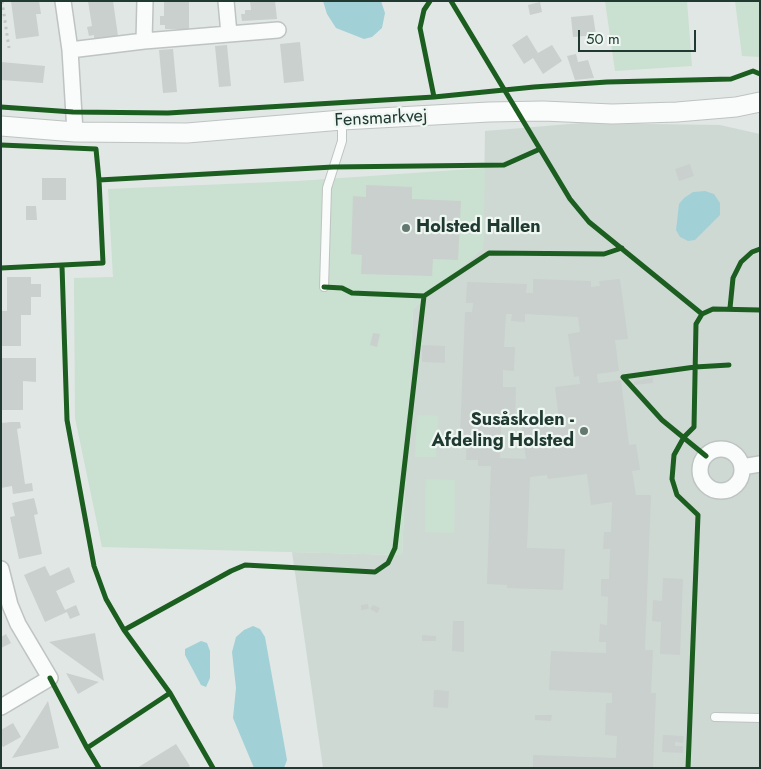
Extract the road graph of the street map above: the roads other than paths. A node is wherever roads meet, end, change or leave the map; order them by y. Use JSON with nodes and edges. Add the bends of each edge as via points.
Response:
{"nodes":[{"id":1,"x":62,"y":1,"type":"edge"},
{"id":2,"x":144,"y":1,"type":"edge"},
{"id":3,"x":226,"y":1,"type":"edge"},
{"id":4,"x":278,"y":30,"type":"dead end"},
{"id":5,"x":229,"y":34,"type":"junction"},
{"id":6,"x":144,"y":41,"type":"junction"},
{"id":7,"x":70,"y":50,"type":"junction"},
{"id":8,"x":760,"y":102,"type":"edge"},
{"id":9,"x":342,"y":120,"type":"junction"},
{"id":10,"x":1,"y":126,"type":"edge"},
{"id":11,"x":75,"y":132,"type":"junction"},
{"id":12,"x":324,"y":287,"type":"dead end"},
{"id":13,"x":760,"y":464,"type":"edge"},
{"id":14,"x":742,"y":467,"type":"dead end"},
{"id":15,"x":1,"y":568,"type":"edge"},
{"id":16,"x":1,"y":708,"type":"edge"},
{"id":17,"x":715,"y":717,"type":"dead end"},
{"id":18,"x":760,"y":718,"type":"edge"}],
"edges":[{"from":1,"to":7,"type":"street"},
{"from":2,"to":6,"type":"street"},
{"from":3,"to":5,"type":"street"},
{"from":4,"to":5,"type":"street"},
{"from":5,"to":6,"type":"street"},
{"from":6,"to":7,"type":"street"},
{"from":7,"to":11,"type":"street"},
{"from":8,"to":9,"type":"street","name":"Fensmarkvej","via":[[677,112],[498,112]]},
{"from":9,"to":11,"type":"street","name":"Fensmarkvej","via":[[187,133]]},
{"from":9,"to":12,"type":"lane","via":[[342,141],[327,188]]},
{"from":10,"to":11,"type":"street","name":"Fensmarkvej"},
{"from":13,"to":14,"type":"street"},
{"from":15,"to":16,"type":"street","via":[[18,624],[50,678]]},
{"from":17,"to":18,"type":"lane"}]}
